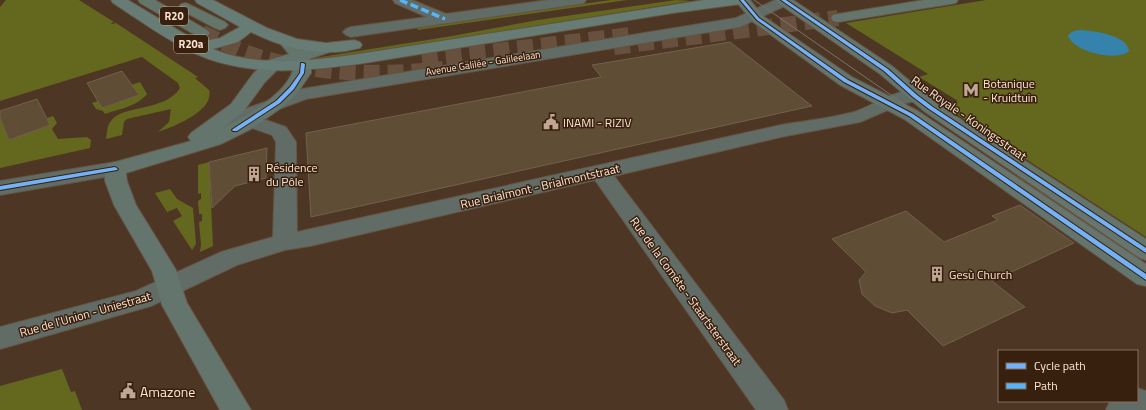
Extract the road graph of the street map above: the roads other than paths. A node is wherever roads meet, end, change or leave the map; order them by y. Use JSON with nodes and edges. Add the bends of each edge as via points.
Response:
{"nodes":[{"id":1,"x":118,"y":0,"type":"edge"},
{"id":2,"x":145,"y":0,"type":"edge"},
{"id":3,"x":172,"y":0,"type":"edge"},
{"id":4,"x":202,"y":0,"type":"edge"},
{"id":5,"x":400,"y":0,"type":"edge"},
{"id":6,"x":579,"y":0,"type":"edge"},
{"id":7,"x":654,"y":0,"type":"edge"},
{"id":8,"x":742,"y":0,"type":"edge"},
{"id":9,"x":899,"y":0,"type":"edge"},
{"id":10,"x":951,"y":0,"type":"edge"},
{"id":11,"x":784,"y":1,"type":"edge"},
{"id":12,"x":754,"y":15,"type":"junction"},
{"id":13,"x":445,"y":19,"type":"junction"},
{"id":14,"x":250,"y":25,"type":"junction"},
{"id":15,"x":220,"y":26,"type":"tunnel mouth"},
{"id":16,"x":351,"y":32,"type":"dead end"},
{"id":17,"x":202,"y":33,"type":"tunnel mouth"},
{"id":18,"x":288,"y":42,"type":"junction"},
{"id":19,"x":196,"y":47,"type":"junction"},
{"id":20,"x":327,"y":48,"type":"junction"},
{"id":21,"x":301,"y":60,"type":"junction"},
{"id":22,"x":272,"y":65,"type":"junction"},
{"id":23,"x":915,"y":96,"type":"junction"},
{"id":24,"x":278,"y":102,"type":"junction"},
{"id":25,"x":889,"y":104,"type":"junction"},
{"id":26,"x":250,"y":121,"type":"junction"},
{"id":27,"x":215,"y":126,"type":"junction"},
{"id":28,"x":165,"y":155,"type":"junction"},
{"id":29,"x":114,"y":169,"type":"junction"},
{"id":30,"x":600,"y":172,"type":"junction"},
{"id":31,"x":0,"y":188,"type":"edge"},
{"id":32,"x":285,"y":242,"type":"junction"},
{"id":33,"x":1146,"y":251,"type":"edge"},
{"id":34,"x":1146,"y":277,"type":"edge"},
{"id":35,"x":169,"y":287,"type":"junction"},
{"id":36,"x":0,"y":338,"type":"edge"},
{"id":37,"x":1135,"y":402,"type":"edge"},
{"id":38,"x":236,"y":410,"type":"edge"},
{"id":39,"x":773,"y":410,"type":"edge"},
{"id":40,"x":1121,"y":410,"type":"edge"}],
"edges":[{"from":1,"to":19,"type":"main road","number":"R20a"},
{"from":2,"to":17,"type":"highway","number":"R20"},
{"from":3,"to":15,"type":"highway","number":"R20"},
{"from":4,"to":14,"type":"main road"},
{"from":5,"to":13,"type":"street"},
{"from":6,"to":13,"type":"street"},
{"from":7,"to":20,"type":"main road","via":[[410,38]]},
{"from":8,"to":12,"type":"main road"},
{"from":8,"to":21,"type":"main road","via":[[340,61]]},
{"from":9,"to":10,"type":"highway","via":[[833,15]]},
{"from":11,"to":12,"type":"street","name":"Rue Royale - Koningsstraat"},
{"from":11,"to":23,"type":"main road","name":"Rue Royale - Koningsstraat","via":[[886,70]]},
{"from":12,"to":24,"type":"street","name":"Avenue Galilée - Galileelaan","via":[[740,22],[341,87],[302,94]]},
{"from":12,"to":25,"type":"main road","via":[[846,81]]},
{"from":13,"to":16,"type":"street"},
{"from":14,"to":18,"type":"main road"},
{"from":14,"to":19,"type":"main road","via":[[229,40]]},
{"from":18,"to":20,"type":"main road"},
{"from":18,"to":21,"type":"main road"},
{"from":19,"to":22,"type":"main road","number":"R20a","via":[[230,61]]},
{"from":20,"to":21,"type":"main road"},
{"from":21,"to":22,"type":"main road","number":"R20a"},
{"from":21,"to":24,"type":"main road","via":[[302,73]]},
{"from":22,"to":27,"type":"main road","via":[[237,108]]},
{"from":23,"to":25,"type":"street","name":"Rue Brialmont - Brialmontstraat","via":[[897,99]]},
{"from":23,"to":33,"type":"main road","name":"Rue Royale - Koningsstraat"},
{"from":24,"to":26,"type":"main road"},
{"from":24,"to":27,"type":"street","name":"Avenue Galilée - Galileelaan"},
{"from":25,"to":30,"type":"street","name":"Rue Brialmont - Brialmontstraat","via":[[860,116],[781,130]]},
{"from":25,"to":34,"type":"main road","via":[[911,115]]},
{"from":26,"to":28,"type":"main road","via":[[214,140]]},
{"from":26,"to":32,"type":"street","via":[[279,131],[286,142]]},
{"from":27,"to":28,"type":"main road"},
{"from":28,"to":29,"type":"main road"},
{"from":29,"to":31,"type":"street"},
{"from":29,"to":35,"type":"main road","via":[[125,205],[164,270]]},
{"from":30,"to":32,"type":"street","name":"Rue Brialmont - Brialmontstraat","via":[[326,235]]},
{"from":30,"to":39,"type":"street","name":"Rue de la Comète - Staartsterstraat"},
{"from":32,"to":35,"type":"street","name":"Rue Brialmont - Brialmontstraat","via":[[230,258]]},
{"from":35,"to":36,"type":"street","name":"Rue de l'Union - Uniestraat","via":[[142,299]]},
{"from":35,"to":38,"type":"main road","via":[[175,305]]},
{"from":37,"to":40,"type":"street"}]}
